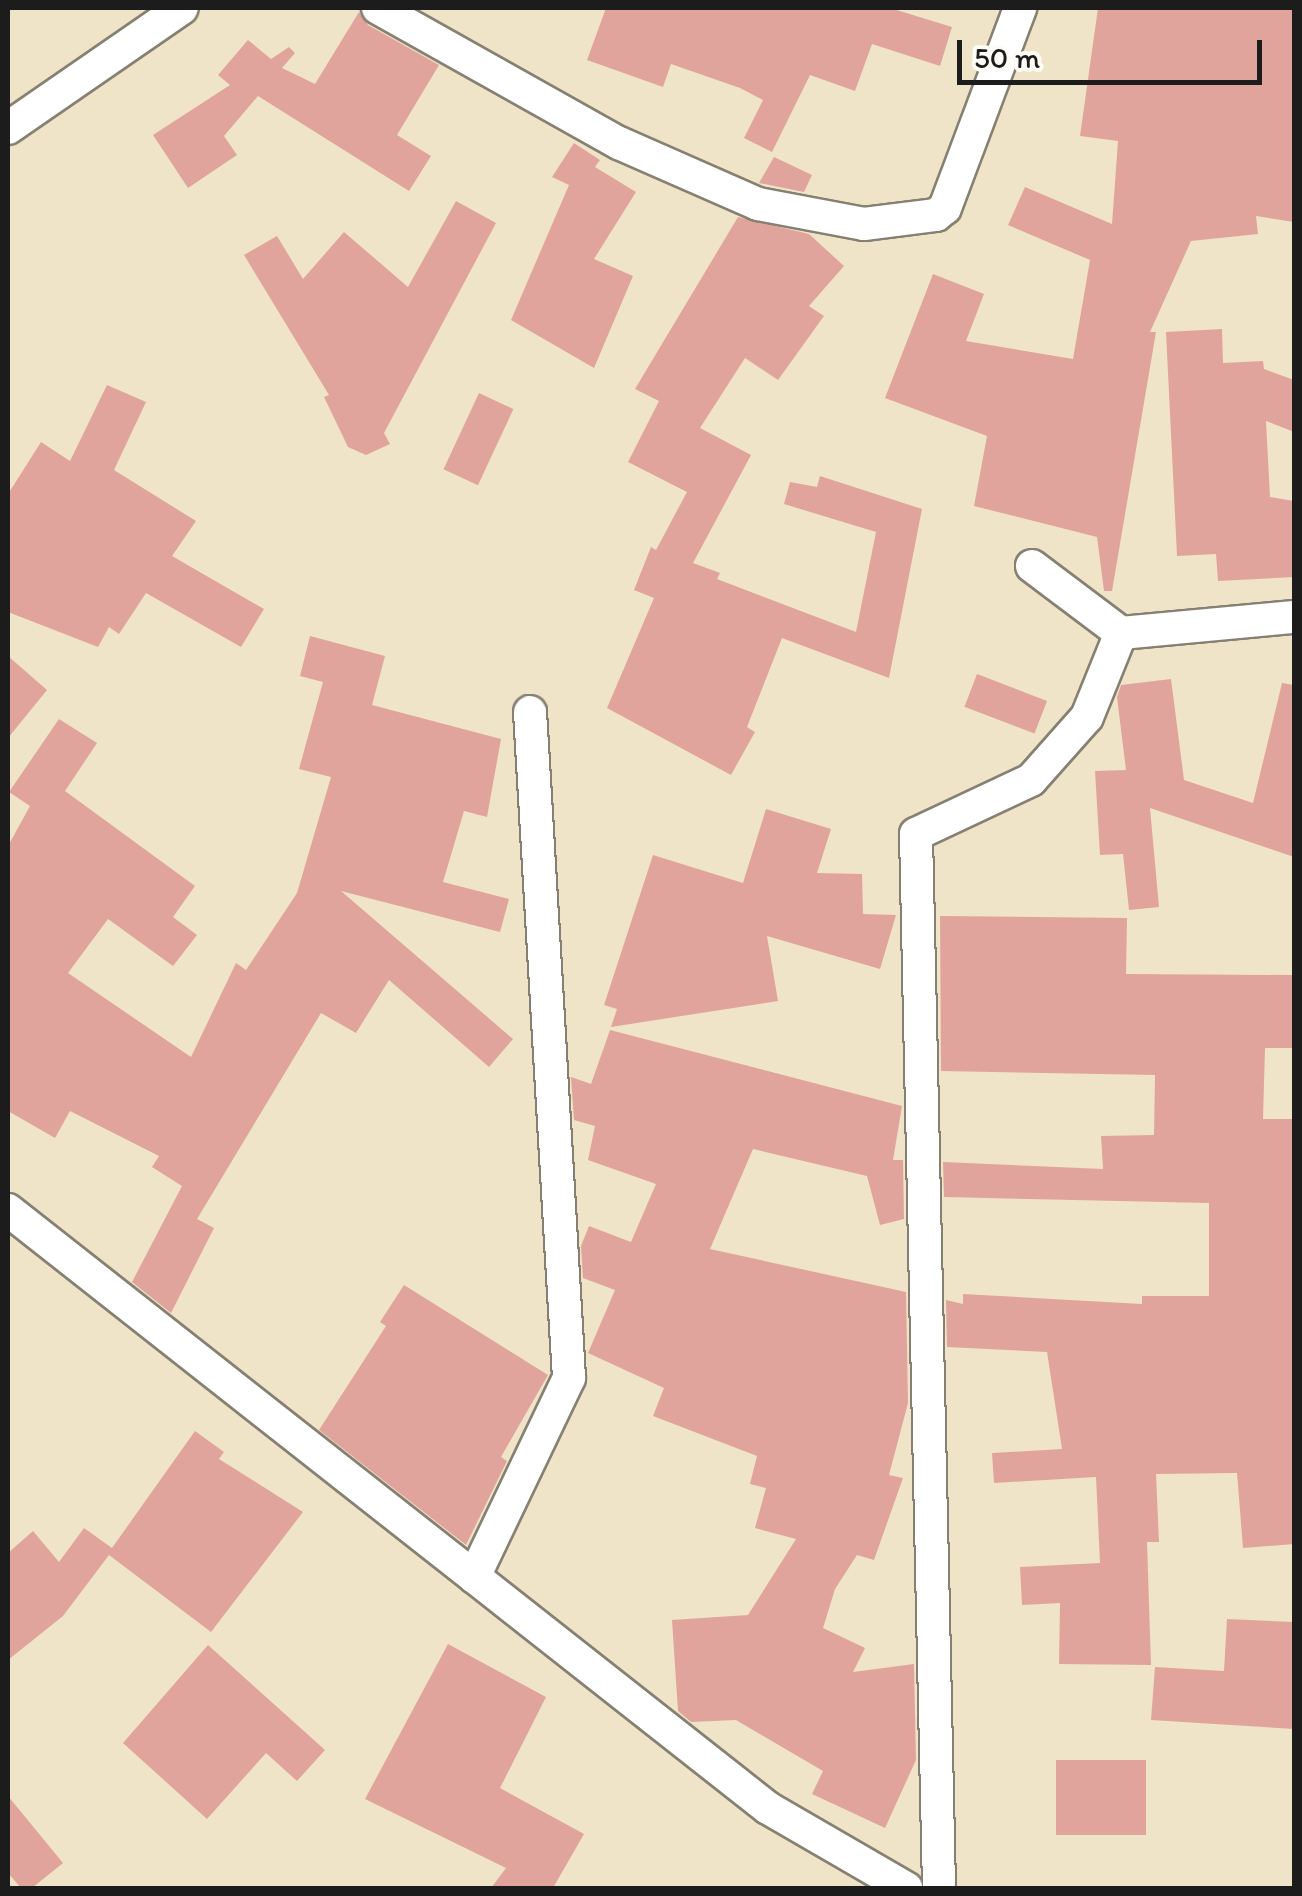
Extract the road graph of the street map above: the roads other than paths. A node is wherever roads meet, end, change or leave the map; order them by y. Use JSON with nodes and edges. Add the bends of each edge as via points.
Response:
{"nodes":[{"id":1,"x":182,"y":8,"type":"edge"},
{"id":2,"x":378,"y":8,"type":"edge"},
{"id":3,"x":1020,"y":8,"type":"edge"},
{"id":4,"x":8,"y":128,"type":"edge"},
{"id":5,"x":1032,"y":566,"type":"dead end"},
{"id":6,"x":1294,"y":617,"type":"edge"},
{"id":7,"x":1121,"y":633,"type":"junction"},
{"id":8,"x":530,"y":712,"type":"dead end"},
{"id":9,"x":8,"y":1210,"type":"edge"},
{"id":10,"x":474,"y":1577,"type":"junction"},
{"id":11,"x":887,"y":1884,"type":"edge"},
{"id":12,"x":939,"y":1888,"type":"edge"}],
"edges":[{"from":1,"to":4,"type":"street"},
{"from":2,"to":3,"type":"street","via":[[619,142],[758,204],[864,224],[936,216],[945,208]]},
{"from":5,"to":7,"type":"street"},
{"from":6,"to":7,"type":"street"},
{"from":7,"to":12,"type":"street","via":[[1087,716],[1031,780],[916,834]]},
{"from":8,"to":10,"type":"street","via":[[569,1378]]},
{"from":9,"to":10,"type":"street"},
{"from":10,"to":11,"type":"street","via":[[768,1808]]}]}
